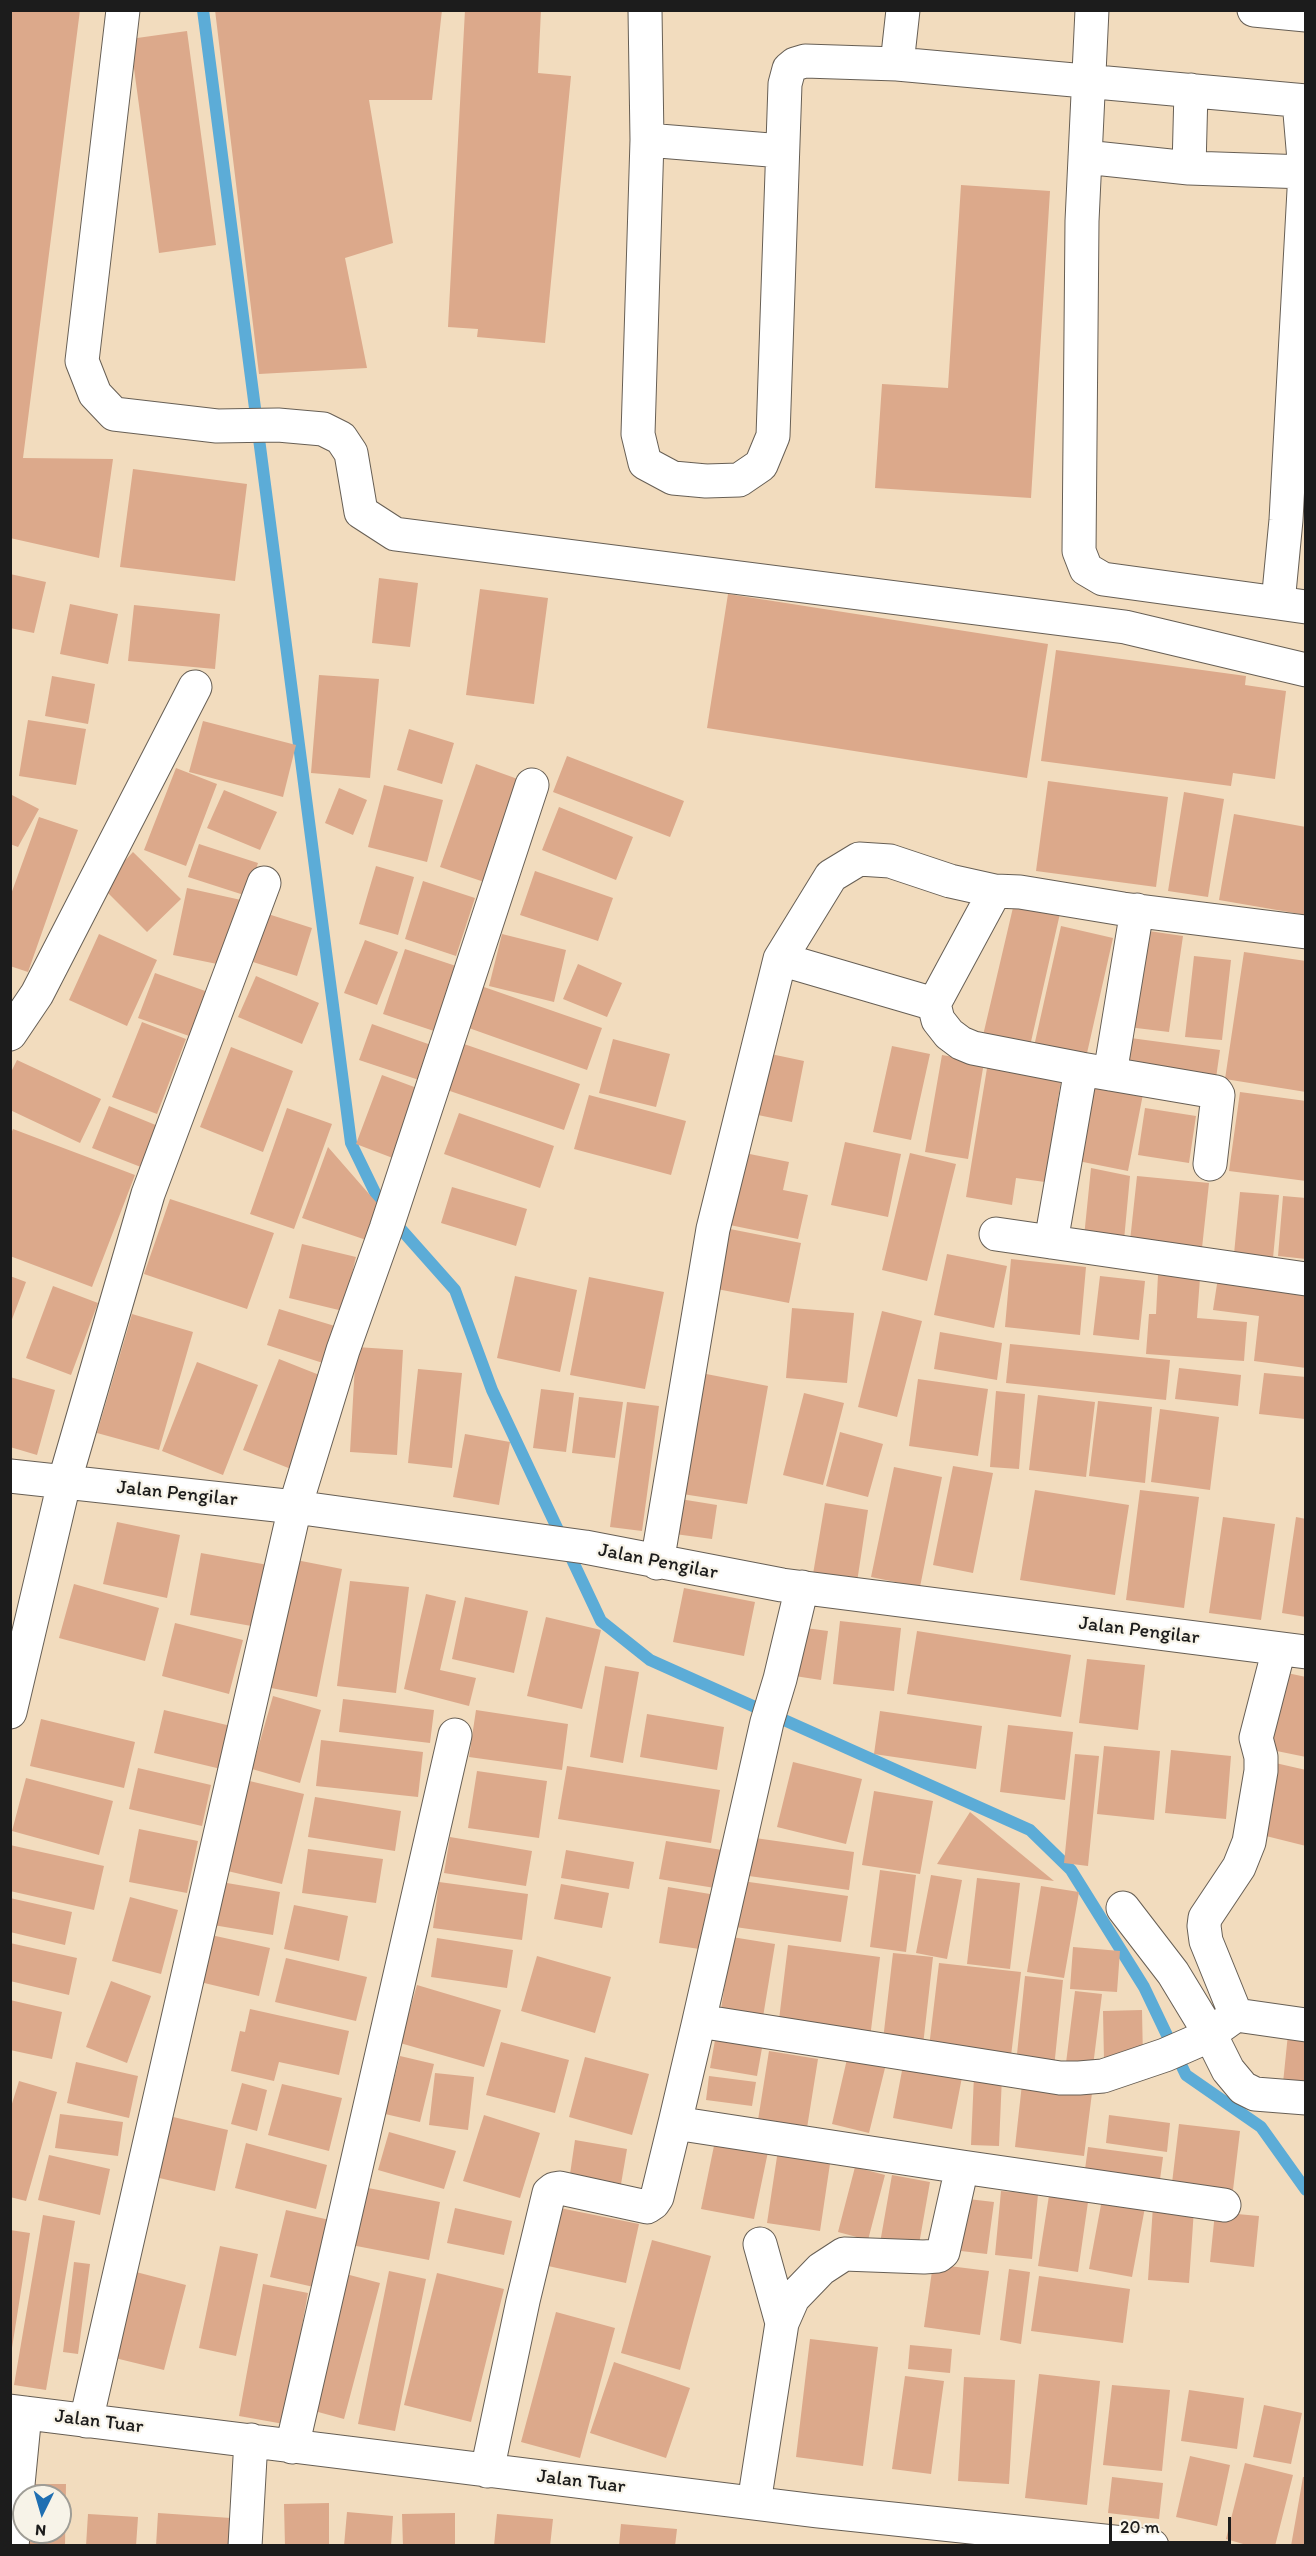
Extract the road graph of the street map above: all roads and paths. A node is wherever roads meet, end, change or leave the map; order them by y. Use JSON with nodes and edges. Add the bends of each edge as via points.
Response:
{"nodes":[{"id":1,"x":123,"y":10,"type":"edge"},
{"id":2,"x":645,"y":10,"type":"edge"},
{"id":3,"x":903,"y":10,"type":"edge"},
{"id":4,"x":1092,"y":10,"type":"edge"},
{"id":5,"x":1254,"y":10,"type":"edge"},
{"id":6,"x":1305,"y":15,"type":"edge"},
{"id":7,"x":897,"y":64,"type":"junction"},
{"id":8,"x":1089,"y":80,"type":"junction"},
{"id":9,"x":1191,"y":90,"type":"junction"},
{"id":10,"x":1302,"y":101,"type":"edge"},
{"id":11,"x":647,"y":140,"type":"junction"},
{"id":12,"x":782,"y":151,"type":"junction"},
{"id":13,"x":1085,"y":157,"type":"junction"},
{"id":14,"x":1190,"y":168,"type":"junction"},
{"id":15,"x":1305,"y":172,"type":"edge"},
{"id":16,"x":1292,"y":605,"type":"edge"},
{"id":17,"x":1305,"y":670,"type":"edge"},
{"id":18,"x":195,"y":687,"type":"dead end"},
{"id":19,"x":532,"y":785,"type":"dead end"},
{"id":20,"x":264,"y":883,"type":"dead end"},
{"id":21,"x":995,"y":891,"type":"junction"},
{"id":22,"x":1137,"y":910,"type":"junction"},
{"id":23,"x":1305,"y":932,"type":"edge"},
{"id":24,"x":780,"y":958,"type":"junction"},
{"id":25,"x":934,"y":1004,"type":"junction"},
{"id":26,"x":10,"y":1034,"type":"edge"},
{"id":27,"x":1095,"y":1072,"type":"junction"},
{"id":28,"x":1210,"y":1164,"type":"dead end"},
{"id":29,"x":996,"y":1234,"type":"dead end"},
{"id":30,"x":1051,"y":1242,"type":"junction"},
{"id":31,"x":1305,"y":1279,"type":"edge"},
{"id":32,"x":10,"y":1476,"type":"edge"},
{"id":33,"x":64,"y":1483,"type":"junction"},
{"id":34,"x":295,"y":1507,"type":"junction"},
{"id":35,"x":657,"y":1563,"type":"junction"},
{"id":36,"x":802,"y":1587,"type":"junction"},
{"id":37,"x":1292,"y":1651,"type":"edge"},
{"id":38,"x":10,"y":1712,"type":"edge"},
{"id":39,"x":455,"y":1735,"type":"dead end"},
{"id":40,"x":1123,"y":1908,"type":"dead end"},
{"id":41,"x":699,"y":2021,"type":"junction"},
{"id":42,"x":1305,"y":2025,"type":"edge"},
{"id":43,"x":1217,"y":2029,"type":"junction"},
{"id":44,"x":1305,"y":2098,"type":"edge"},
{"id":45,"x":675,"y":2123,"type":"junction"},
{"id":46,"x":962,"y":2167,"type":"junction"},
{"id":47,"x":1224,"y":2205,"type":"dead end"},
{"id":48,"x":760,"y":2244,"type":"dead end"},
{"id":49,"x":782,"y":2323,"type":"junction"},
{"id":50,"x":18,"y":2412,"type":"edge"},
{"id":51,"x":86,"y":2421,"type":"junction"},
{"id":52,"x":251,"y":2440,"type":"junction"},
{"id":53,"x":292,"y":2447,"type":"junction"},
{"id":54,"x":487,"y":2470,"type":"junction"},
{"id":55,"x":754,"y":2503,"type":"junction"},
{"id":56,"x":1033,"y":2539,"type":"edge"},
{"id":57,"x":12,"y":2546,"type":"edge"},
{"id":58,"x":245,"y":2546,"type":"edge"},
{"id":59,"x":1152,"y":2546,"type":"edge"}],
"edges":[{"from":1,"to":17,"type":"street","via":[[82,362],[95,394],[114,414],[218,426],[323,429],[341,438],[351,453],[361,512],[395,534],[1125,627]]},
{"from":2,"to":11,"type":"street"},
{"from":3,"to":7,"type":"street"},
{"from":4,"to":8,"type":"street"},
{"from":5,"to":6,"type":"street"},
{"from":7,"to":8,"type":"street"},
{"from":7,"to":12,"type":"street","via":[[795,64],[784,84]]},
{"from":8,"to":9,"type":"street"},
{"from":8,"to":13,"type":"street"},
{"from":9,"to":10,"type":"street"},
{"from":9,"to":14,"type":"street"},
{"from":10,"to":15,"type":"street"},
{"from":11,"to":12,"type":"street"},
{"from":11,"to":12,"type":"street","via":[[638,434],[645,464],[673,478],[695,480],[739,480],[761,465],[773,436]]},
{"from":13,"to":14,"type":"street"},
{"from":13,"to":16,"type":"street","via":[[1079,551],[1086,569],[1103,579]]},
{"from":14,"to":15,"type":"street"},
{"from":15,"to":16,"type":"street","via":[[1286,520]]},
{"from":18,"to":26,"type":"street","via":[[37,994]]},
{"from":19,"to":34,"type":"street","via":[[343,1350]]},
{"from":20,"to":33,"type":"street","via":[[148,1194]]},
{"from":21,"to":22,"type":"street"},
{"from":21,"to":24,"type":"street","via":[[890,861],[859,859],[831,876]]},
{"from":21,"to":25,"type":"street"},
{"from":22,"to":23,"type":"street"},
{"from":22,"to":27,"type":"street"},
{"from":24,"to":25,"type":"street"},
{"from":24,"to":35,"type":"street","via":[[713,1229]]},
{"from":25,"to":27,"type":"street","via":[[938,1020],[961,1043]]},
{"from":27,"to":28,"type":"street","via":[[1216,1092]]},
{"from":27,"to":30,"type":"street"},
{"from":29,"to":30,"type":"street"},
{"from":30,"to":31,"type":"street"},
{"from":32,"to":33,"type":"street","name":"Jalan Pengilar"},
{"from":33,"to":34,"type":"street","name":"Jalan Pengilar"},
{"from":33,"to":38,"type":"street"},
{"from":34,"to":35,"type":"street","name":"Jalan Pengilar","via":[[585,1547]]},
{"from":34,"to":51,"type":"street"},
{"from":35,"to":36,"type":"street","name":"Jalan Pengilar"},
{"from":36,"to":37,"type":"street","name":"Jalan Pengilar"},
{"from":36,"to":41,"type":"street"},
{"from":37,"to":43,"type":"street","via":[[1256,1738],[1261,1771],[1249,1842],[1239,1867],[1205,1918]]},
{"from":39,"to":53,"type":"street"},
{"from":40,"to":43,"type":"street"},
{"from":41,"to":43,"type":"street","via":[[1060,2078],[1103,2076],[1165,2055]]},
{"from":41,"to":45,"type":"street"},
{"from":42,"to":43,"type":"street"},
{"from":43,"to":44,"type":"street","via":[[1228,2070],[1243,2088],[1255,2094]]},
{"from":45,"to":46,"type":"street"},
{"from":45,"to":54,"type":"street","via":[[657,2197],[647,2207],[560,2188],[549,2193]]},
{"from":46,"to":47,"type":"street"},
{"from":46,"to":49,"type":"street","via":[[943,2252],[924,2257],[836,2257],[793,2298]]},
{"from":48,"to":49,"type":"street"},
{"from":49,"to":55,"type":"street"},
{"from":50,"to":51,"type":"street","name":"Jalan Tuar"},
{"from":50,"to":57,"type":"street"},
{"from":51,"to":52,"type":"street","name":"Jalan Tuar"},
{"from":52,"to":53,"type":"street","name":"Jalan Tuar"},
{"from":52,"to":58,"type":"street"},
{"from":53,"to":54,"type":"street","name":"Jalan Tuar"},
{"from":54,"to":55,"type":"street","name":"Jalan Tuar"},
{"from":55,"to":56,"type":"street","name":"Jalan Tuar"},
{"from":56,"to":59,"type":"street","name":"Jalan Tuar"}]}
